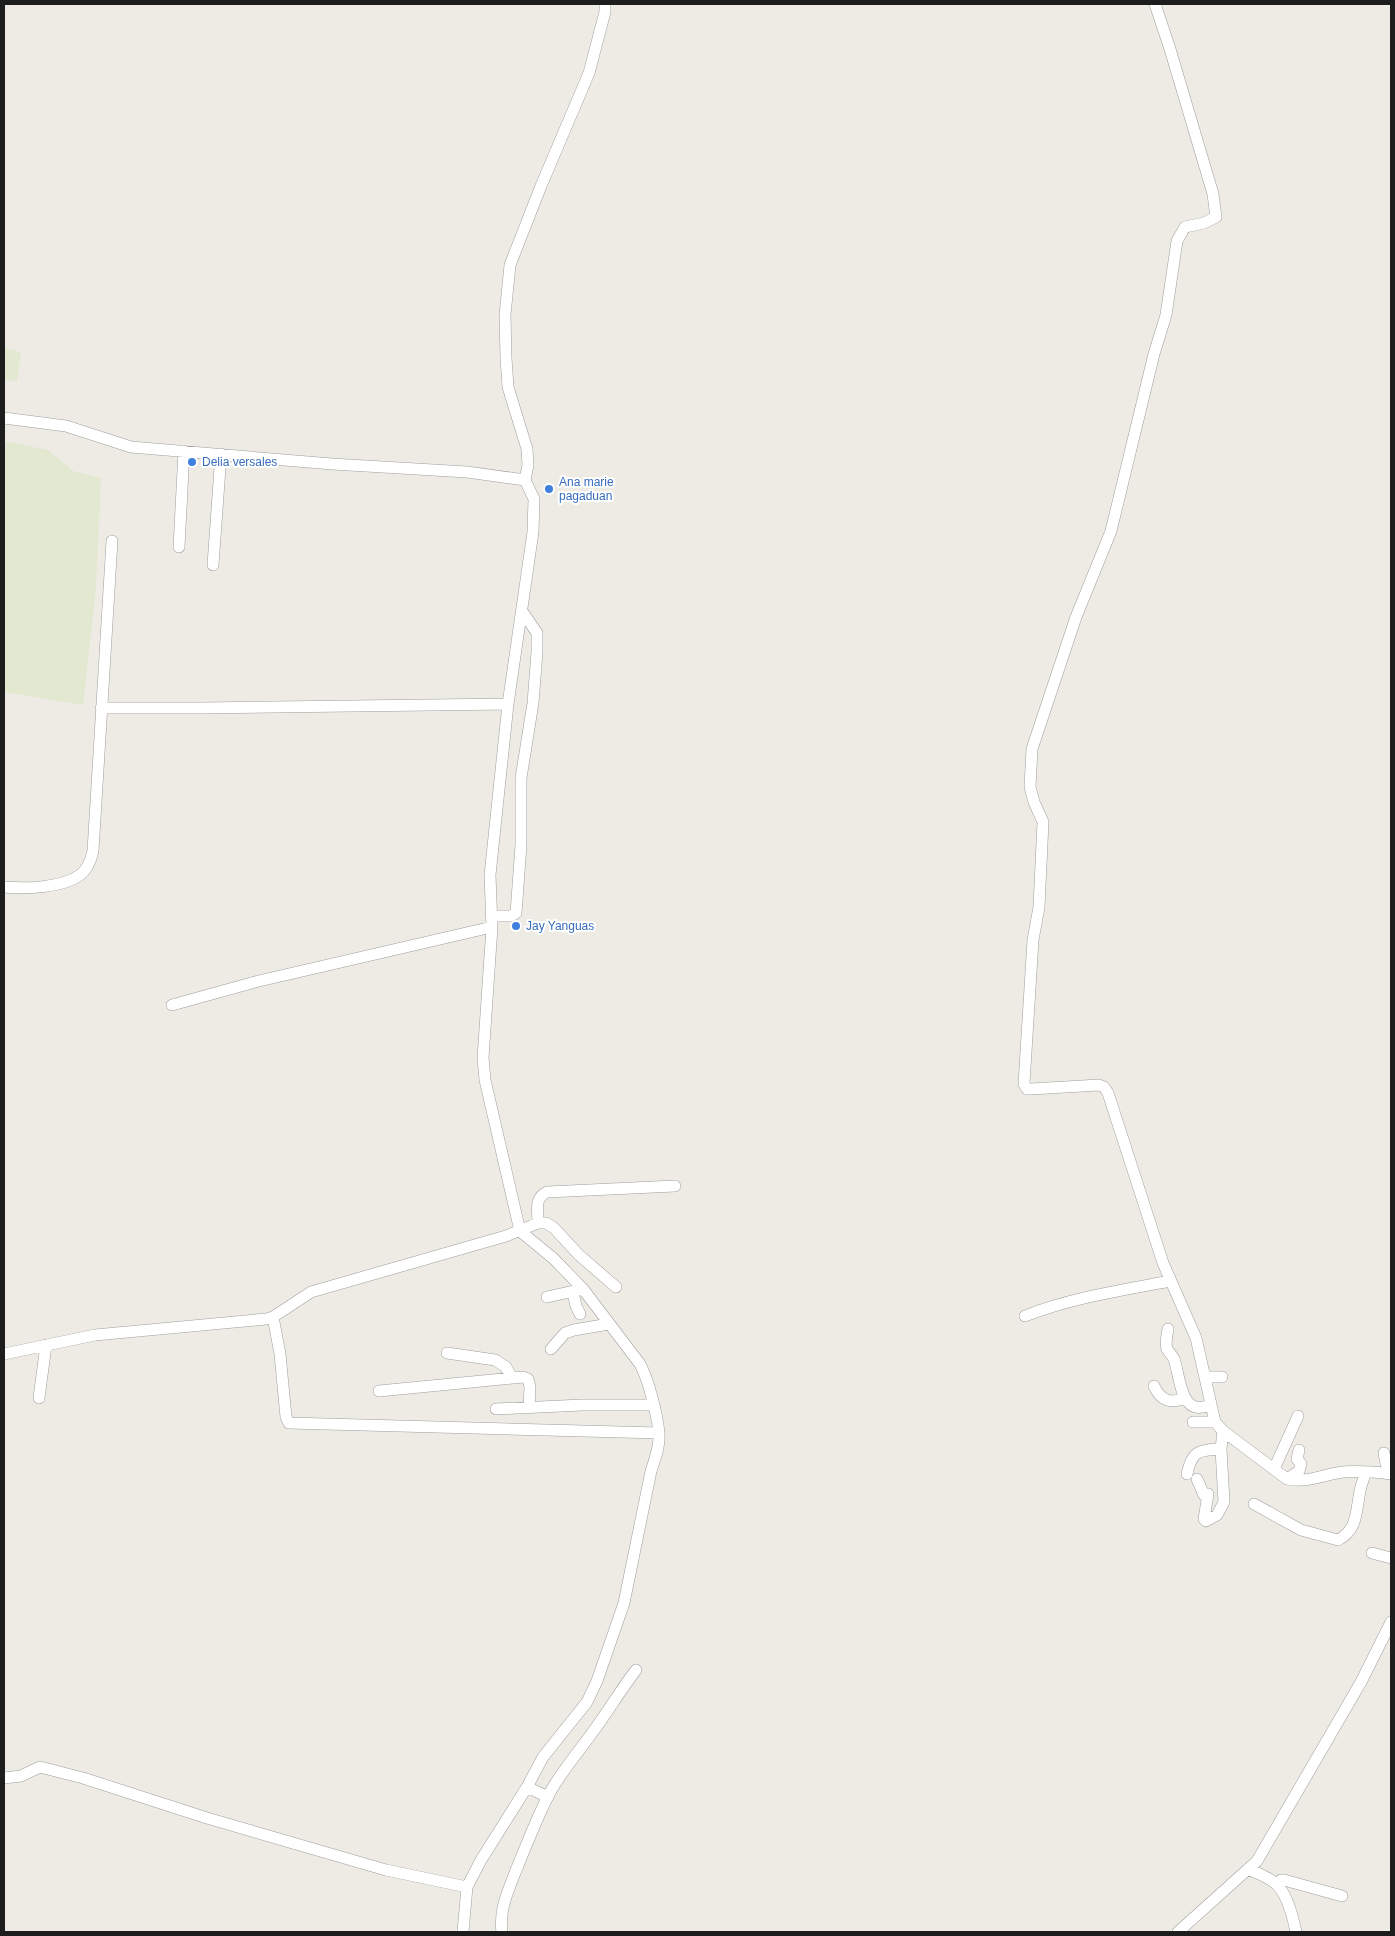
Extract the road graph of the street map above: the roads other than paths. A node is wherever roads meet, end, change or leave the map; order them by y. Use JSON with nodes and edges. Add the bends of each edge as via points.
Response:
{"nodes":[{"id":1,"x":605,"y":4,"type":"edge"},
{"id":2,"x":1155,"y":4,"type":"edge"},
{"id":3,"x":4,"y":418,"type":"edge"},
{"id":4,"x":184,"y":451,"type":"junction"},
{"id":5,"x":221,"y":454,"type":"junction"},
{"id":6,"x":525,"y":480,"type":"junction"},
{"id":7,"x":112,"y":541,"type":"dead end"},
{"id":8,"x":179,"y":547,"type":"dead end"},
{"id":9,"x":213,"y":565,"type":"dead end"},
{"id":10,"x":522,"y":611,"type":"junction"},
{"id":11,"x":508,"y":704,"type":"junction"},
{"id":12,"x":101,"y":708,"type":"junction"},
{"id":13,"x":4,"y":887,"type":"edge"},
{"id":14,"x":492,"y":922,"type":"junction"},
{"id":15,"x":172,"y":1004,"type":"dead end"},
{"id":16,"x":675,"y":1186,"type":"dead end"},
{"id":17,"x":538,"y":1223,"type":"junction"},
{"id":18,"x":520,"y":1231,"type":"junction"},
{"id":19,"x":1170,"y":1281,"type":"junction"},
{"id":20,"x":616,"y":1288,"type":"dead end"},
{"id":21,"x":578,"y":1290,"type":"junction"},
{"id":22,"x":547,"y":1297,"type":"dead end"},
{"id":23,"x":580,"y":1314,"type":"dead end"},
{"id":24,"x":1025,"y":1316,"type":"dead end"},
{"id":25,"x":274,"y":1317,"type":"junction"},
{"id":26,"x":609,"y":1324,"type":"junction"},
{"id":27,"x":1168,"y":1329,"type":"dead end"},
{"id":28,"x":46,"y":1345,"type":"junction"},
{"id":29,"x":551,"y":1349,"type":"dead end"},
{"id":30,"x":447,"y":1353,"type":"dead end"},
{"id":31,"x":4,"y":1354,"type":"edge"},
{"id":32,"x":1206,"y":1377,"type":"junction"},
{"id":33,"x":1222,"y":1377,"type":"dead end"},
{"id":34,"x":512,"y":1378,"type":"junction"},
{"id":35,"x":1154,"y":1386,"type":"dead end"},
{"id":36,"x":379,"y":1391,"type":"dead end"},
{"id":37,"x":39,"y":1398,"type":"dead end"},
{"id":38,"x":1185,"y":1398,"type":"junction"},
{"id":39,"x":653,"y":1405,"type":"junction"},
{"id":40,"x":1211,"y":1405,"type":"junction"},
{"id":41,"x":530,"y":1408,"type":"junction"},
{"id":42,"x":496,"y":1409,"type":"dead end"},
{"id":43,"x":1298,"y":1416,"type":"dead end"},
{"id":44,"x":1193,"y":1422,"type":"dead end"},
{"id":45,"x":1215,"y":1422,"type":"junction"},
{"id":46,"x":1223,"y":1431,"type":"junction"},
{"id":47,"x":659,"y":1433,"type":"junction"},
{"id":48,"x":1221,"y":1449,"type":"junction"},
{"id":49,"x":1299,"y":1450,"type":"dead end"},
{"id":50,"x":1384,"y":1453,"type":"dead end"},
{"id":51,"x":1274,"y":1469,"type":"junction"},
{"id":52,"x":1391,"y":1470,"type":"edge"},
{"id":53,"x":1366,"y":1472,"type":"junction"},
{"id":54,"x":1391,"y":1474,"type":"edge"},
{"id":55,"x":1288,"y":1479,"type":"junction"},
{"id":56,"x":1223,"y":1491,"type":"junction"},
{"id":57,"x":1204,"y":1495,"type":"junction"},
{"id":58,"x":1254,"y":1504,"type":"dead end"},
{"id":59,"x":1372,"y":1553,"type":"dead end"},
{"id":60,"x":1391,"y":1558,"type":"edge"},
{"id":61,"x":1391,"y":1622,"type":"edge"},
{"id":62,"x":636,"y":1670,"type":"dead end"},
{"id":63,"x":4,"y":1778,"type":"edge"},
{"id":64,"x":528,"y":1787,"type":"junction"},
{"id":65,"x":547,"y":1796,"type":"junction"},
{"id":66,"x":1248,"y":1869,"type":"junction"},
{"id":67,"x":1278,"y":1886,"type":"junction"},
{"id":68,"x":467,"y":1888,"type":"junction"},
{"id":69,"x":1342,"y":1896,"type":"dead end"},
{"id":70,"x":463,"y":1932,"type":"edge"},
{"id":71,"x":502,"y":1932,"type":"edge"},
{"id":72,"x":1178,"y":1932,"type":"edge"},
{"id":73,"x":1296,"y":1932,"type":"edge"}],
"edges":[{"from":1,"to":6,"type":"street","via":[[590,72],[510,265],[505,315],[508,387],[527,449]]},
{"from":2,"to":19,"type":"street","via":[[1214,194],[1216,217],[1185,227],[1177,241],[1166,315],[1111,531],[1076,617],[1032,749],[1030,787],[1043,822],[1024,1084],[1027,1089],[1094,1085],[1105,1089]]},
{"from":3,"to":4,"type":"street","via":[[66,426],[131,447]]},
{"from":4,"to":5,"type":"street"},
{"from":4,"to":8,"type":"street"},
{"from":5,"to":6,"type":"street","via":[[466,472]]},
{"from":5,"to":9,"type":"street"},
{"from":6,"to":10,"type":"street","via":[[534,499],[534,532]]},
{"from":7,"to":12,"type":"street"},
{"from":10,"to":11,"type":"street"},
{"from":10,"to":14,"type":"street","via":[[537,633],[537,652],[521,778],[516,913]]},
{"from":11,"to":12,"type":"street"},
{"from":11,"to":14,"type":"street","via":[[490,875]]},
{"from":12,"to":13,"type":"street","via":[[93,851],[87,867],[81,874],[56,884]]},
{"from":14,"to":15,"type":"street"},
{"from":14,"to":18,"type":"street","via":[[483,1058],[485,1080]]},
{"from":16,"to":17,"type":"street","via":[[547,1192],[540,1195],[538,1201]]},
{"from":17,"to":18,"type":"street"},
{"from":17,"to":20,"type":"street","via":[[554,1228],[579,1256]]},
{"from":18,"to":21,"type":"street","via":[[554,1259]]},
{"from":18,"to":25,"type":"street","via":[[311,1292]]},
{"from":19,"to":24,"type":"street","via":[[1116,1291]]},
{"from":19,"to":32,"type":"street","via":[[1196,1338]]},
{"from":21,"to":22,"type":"street"},
{"from":21,"to":23,"type":"street","via":[[576,1306]]},
{"from":21,"to":26,"type":"street"},
{"from":25,"to":28,"type":"street","via":[[251,1322],[95,1335]]},
{"from":25,"to":47,"type":"street","via":[[289,1423]]},
{"from":26,"to":29,"type":"street","via":[[565,1333]]},
{"from":26,"to":39,"type":"street","via":[[640,1364]]},
{"from":27,"to":38,"type":"street","via":[[1167,1348],[1173,1357]]},
{"from":28,"to":31,"type":"street"},
{"from":28,"to":37,"type":"street"},
{"from":30,"to":34,"type":"street","via":[[495,1360],[506,1367]]},
{"from":32,"to":33,"type":"street"},
{"from":32,"to":40,"type":"street"},
{"from":34,"to":36,"type":"street"},
{"from":34,"to":41,"type":"street","via":[[528,1379]]},
{"from":35,"to":38,"type":"street","via":[[1166,1401]]},
{"from":38,"to":40,"type":"street","via":[[1195,1407]]},
{"from":39,"to":41,"type":"street"},
{"from":39,"to":47,"type":"street"},
{"from":40,"to":45,"type":"street"},
{"from":41,"to":42,"type":"street"},
{"from":43,"to":51,"type":"street"},
{"from":44,"to":45,"type":"street"},
{"from":45,"to":46,"type":"street"},
{"from":46,"to":48,"type":"street"},
{"from":46,"to":51,"type":"street"},
{"from":47,"to":64,"type":"street","via":[[658,1451],[624,1603],[597,1681],[588,1702],[543,1757]]},
{"from":48,"to":56,"type":"street"},
{"from":48,"to":57,"type":"street","via":[[1197,1452],[1191,1458],[1192,1476]]},
{"from":49,"to":55,"type":"street","via":[[1299,1471]]},
{"from":50,"to":52,"type":"street"},
{"from":51,"to":55,"type":"street"},
{"from":53,"to":54,"type":"street"},
{"from":53,"to":55,"type":"street","via":[[1337,1473],[1298,1482]]},
{"from":53,"to":58,"type":"street","via":[[1352,1530],[1338,1540],[1302,1530]]},
{"from":56,"to":57,"type":"street"},
{"from":56,"to":57,"type":"street","via":[[1222,1509],[1206,1521]]},
{"from":59,"to":60,"type":"street"},
{"from":61,"to":66,"type":"street","via":[[1361,1682],[1281,1822],[1257,1861]]},
{"from":62,"to":65,"type":"street"},
{"from":63,"to":68,"type":"street","via":[[21,1776],[40,1767],[386,1870]]},
{"from":64,"to":65,"type":"street"},
{"from":64,"to":68,"type":"street","via":[[485,1853]]},
{"from":65,"to":71,"type":"street","via":[[503,1904]]},
{"from":66,"to":67,"type":"street"},
{"from":66,"to":72,"type":"street"},
{"from":67,"to":69,"type":"street","via":[[1284,1880]]},
{"from":67,"to":73,"type":"street"},
{"from":68,"to":70,"type":"street"}]}
